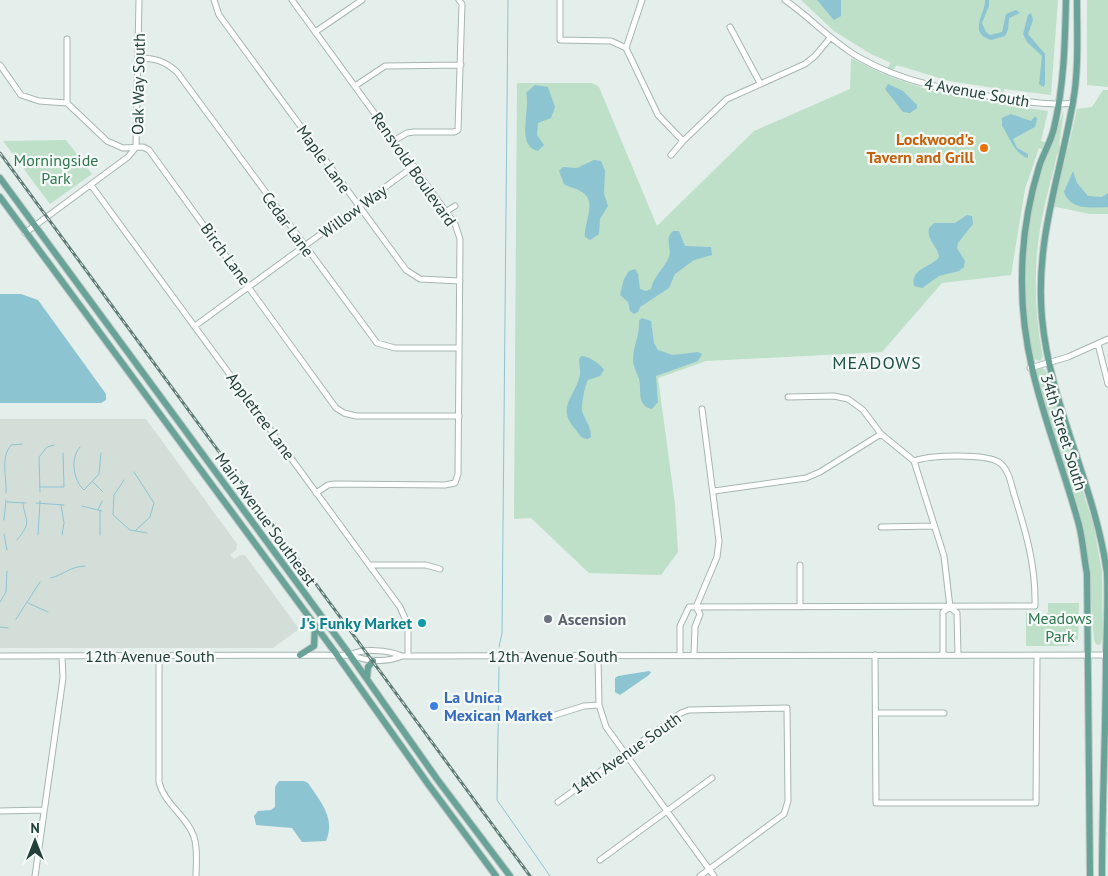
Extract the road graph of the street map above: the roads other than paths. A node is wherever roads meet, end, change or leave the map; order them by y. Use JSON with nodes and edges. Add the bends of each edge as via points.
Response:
{"nodes":[{"id":1,"x":139,"y":0,"type":"edge"},
{"id":2,"x":214,"y":0,"type":"edge"},
{"id":3,"x":292,"y":0,"type":"edge"},
{"id":4,"x":362,"y":0,"type":"edge"},
{"id":5,"x":460,"y":0,"type":"edge"},
{"id":6,"x":560,"y":0,"type":"edge"},
{"id":7,"x":642,"y":0,"type":"edge"},
{"id":8,"x":785,"y":0,"type":"edge"},
{"id":9,"x":1066,"y":0,"type":"edge"},
{"id":10,"x":1077,"y":0,"type":"edge"},
{"id":11,"x":730,"y":28,"type":"dead end"},
{"id":12,"x":315,"y":32,"type":"junction"},
{"id":13,"x":830,"y":38,"type":"junction"},
{"id":14,"x":68,"y":39,"type":"dead end"},
{"id":15,"x":626,"y":48,"type":"junction"},
{"id":16,"x":138,"y":58,"type":"junction"},
{"id":17,"x":461,"y":64,"type":"junction"},
{"id":18,"x":0,"y":65,"type":"edge"},
{"id":19,"x":760,"y":83,"type":"junction"},
{"id":20,"x":355,"y":86,"type":"junction"},
{"id":21,"x":1073,"y":102,"type":"junction"},
{"id":22,"x":67,"y":103,"type":"junction"},
{"id":23,"x":1059,"y":104,"type":"junction"},
{"id":24,"x":395,"y":140,"type":"junction"},
{"id":25,"x":683,"y":141,"type":"junction"},
{"id":26,"x":136,"y":146,"type":"junction"},
{"id":27,"x":671,"y":155,"type":"dead end"},
{"id":28,"x":414,"y":166,"type":"junction"},
{"id":29,"x":0,"y":178,"type":"edge"},
{"id":30,"x":91,"y":185,"type":"junction"},
{"id":31,"x":0,"y":197,"type":"edge"},
{"id":32,"x":456,"y":206,"type":"dead end"},
{"id":33,"x":359,"y":207,"type":"junction"},
{"id":34,"x":447,"y":212,"type":"junction"},
{"id":35,"x":34,"y":226,"type":"junction"},
{"id":36,"x":25,"y":233,"type":"junction"},
{"id":37,"x":304,"y":247,"type":"junction"},
{"id":38,"x":460,"y":280,"type":"junction"},
{"id":39,"x":249,"y":286,"type":"junction"},
{"id":40,"x":195,"y":326,"type":"junction"},
{"id":41,"x":1108,"y":339,"type":"edge"},
{"id":42,"x":1098,"y":344,"type":"junction"},
{"id":43,"x":459,"y":348,"type":"junction"},
{"id":44,"x":1048,"y":363,"type":"junction"},
{"id":45,"x":1030,"y":368,"type":"junction"},
{"id":46,"x":1108,"y":384,"type":"edge"},
{"id":47,"x":788,"y":397,"type":"dead end"},
{"id":48,"x":702,"y":409,"type":"dead end"},
{"id":49,"x":459,"y":416,"type":"junction"},
{"id":50,"x":881,"y":434,"type":"junction"},
{"id":51,"x":914,"y":461,"type":"junction"},
{"id":52,"x":714,"y":491,"type":"junction"},
{"id":53,"x":316,"y":493,"type":"junction"},
{"id":54,"x":933,"y":526,"type":"junction"},
{"id":55,"x":881,"y":527,"type":"dead end"},
{"id":56,"x":370,"y":565,"type":"junction"},
{"id":57,"x":800,"y":565,"type":"dead end"},
{"id":58,"x":440,"y":568,"type":"dead end"},
{"id":59,"x":696,"y":607,"type":"junction"},
{"id":60,"x":800,"y":607,"type":"junction"},
{"id":61,"x":950,"y":607,"type":"junction"},
{"id":62,"x":314,"y":624,"type":"junction"},
{"id":63,"x":300,"y":655,"type":"junction"},
{"id":64,"x":337,"y":655,"type":"junction"},
{"id":65,"x":350,"y":655,"type":"junction"},
{"id":66,"x":680,"y":655,"type":"junction"},
{"id":67,"x":694,"y":655,"type":"junction"},
{"id":68,"x":875,"y":655,"type":"junction"},
{"id":69,"x":943,"y":655,"type":"junction"},
{"id":70,"x":958,"y":655,"type":"junction"},
{"id":71,"x":1037,"y":655,"type":"junction"},
{"id":72,"x":1088,"y":655,"type":"junction"},
{"id":73,"x":1107,"y":655,"type":"edge"},
{"id":74,"x":0,"y":656,"type":"edge"},
{"id":75,"x":62,"y":656,"type":"junction"},
{"id":76,"x":159,"y":656,"type":"junction"},
{"id":77,"x":405,"y":656,"type":"junction"},
{"id":78,"x":598,"y":656,"type":"junction"},
{"id":79,"x":373,"y":661,"type":"junction"},
{"id":80,"x":367,"y":679,"type":"junction"},
{"id":81,"x":598,"y":705,"type":"junction"},
{"id":82,"x":876,"y":713,"type":"junction"},
{"id":83,"x":944,"y":713,"type":"dead end"},
{"id":84,"x":549,"y":717,"type":"dead end"},
{"id":85,"x":624,"y":754,"type":"junction"},
{"id":86,"x":712,"y":778,"type":"dead end"},
{"id":87,"x":558,"y":802,"type":"dead end"},
{"id":88,"x":44,"y":810,"type":"junction"},
{"id":89,"x":0,"y":811,"type":"edge"},
{"id":90,"x":666,"y":812,"type":"junction"},
{"id":91,"x":600,"y":860,"type":"dead end"},
{"id":92,"x":709,"y":869,"type":"junction"},
{"id":93,"x":35,"y":876,"type":"edge"},
{"id":94,"x":196,"y":876,"type":"edge"},
{"id":95,"x":496,"y":876,"type":"edge"},
{"id":96,"x":510,"y":876,"type":"edge"},
{"id":97,"x":700,"y":876,"type":"edge"},
{"id":98,"x":714,"y":876,"type":"edge"},
{"id":99,"x":1090,"y":876,"type":"edge"},
{"id":100,"x":1102,"y":876,"type":"edge"}],
"edges":[{"from":1,"to":16,"type":"street","name":"Oak Way South"},
{"from":2,"to":33,"type":"street","name":"Maple Lane","via":[[219,15]]},
{"from":3,"to":12,"type":"street","name":"Rensvold Boulevard"},
{"from":4,"to":12,"type":"street"},
{"from":5,"to":17,"type":"street"},
{"from":6,"to":15,"type":"street","via":[[560,40],[611,41]]},
{"from":7,"to":15,"type":"street"},
{"from":8,"to":13,"type":"street","name":"4 Avenue South"},
{"from":9,"to":23,"type":"main road","name":"34th Street South","via":[[1064,75]]},
{"from":10,"to":21,"type":"main road","name":"34th Street South"},
{"from":11,"to":19,"type":"street"},
{"from":12,"to":20,"type":"street","name":"Rensvold Boulevard"},
{"from":13,"to":19,"type":"street","via":[[805,64]]},
{"from":13,"to":23,"type":"street","name":"4 Avenue South","via":[[860,58],[916,82],[966,93]]},
{"from":14,"to":22,"type":"street"},
{"from":15,"to":25,"type":"street","via":[[658,114]]},
{"from":16,"to":26,"type":"street","name":"Oak Way South"},
{"from":16,"to":37,"type":"street","name":"Cedar Lane","via":[[167,63],[177,72]]},
{"from":17,"to":20,"type":"street","via":[[385,66]]},
{"from":17,"to":24,"type":"street","via":[[458,130],[407,133]]},
{"from":18,"to":22,"type":"street","via":[[21,94],[39,101]]},
{"from":19,"to":25,"type":"street","via":[[727,99]]},
{"from":20,"to":24,"type":"street","name":"Rensvold Boulevard"},
{"from":21,"to":23,"type":"street","name":"4 Avenue South"},
{"from":21,"to":44,"type":"main road","name":"34th Street South","via":[[1043,243],[1040,280]]},
{"from":22,"to":26,"type":"street","name":"Birch Lane","via":[[107,141],[122,148]]},
{"from":23,"to":45,"type":"main road","name":"34th Street South","via":[[1054,131],[1039,166],[1025,229],[1022,317]]},
{"from":24,"to":28,"type":"street","name":"Rensvold Boulevard"},
{"from":25,"to":27,"type":"street"},
{"from":26,"to":30,"type":"street","name":"Oak Way South","via":[[128,157]]},
{"from":26,"to":39,"type":"street","name":"Birch Lane","via":[[149,150]]},
{"from":28,"to":33,"type":"street","name":"Willow Way"},
{"from":28,"to":34,"type":"street","name":"Rensvold Boulevard"},
{"from":29,"to":35,"type":"main road","name":"Main Avenue Southeast"},
{"from":30,"to":35,"type":"street","name":"Oak Way South"},
{"from":30,"to":40,"type":"street","name":"Appletree Lane"},
{"from":31,"to":36,"type":"main road","name":"Main Avenue Southeast"},
{"from":32,"to":34,"type":"street"},
{"from":33,"to":37,"type":"street","name":"Willow Way"},
{"from":33,"to":38,"type":"street","name":"Maple Lane","via":[[406,270],[429,280]]},
{"from":34,"to":38,"type":"street","name":"Rensvold Boulevard","via":[[460,239]]},
{"from":35,"to":36,"type":"street","name":"Oak Way South"},
{"from":35,"to":65,"type":"main road","name":"Main Avenue Southeast"},
{"from":36,"to":62,"type":"main road","name":"Main Avenue Southeast"},
{"from":37,"to":39,"type":"street","name":"Willow Way"},
{"from":37,"to":43,"type":"street","name":"Cedar Lane","via":[[377,343],[395,348]]},
{"from":38,"to":43,"type":"street","name":"Rensvold Boulevard"},
{"from":39,"to":40,"type":"street","name":"Willow Way"},
{"from":39,"to":49,"type":"street","name":"Birch Lane","via":[[336,408],[344,413],[356,416]]},
{"from":40,"to":53,"type":"street","name":"Appletree Lane"},
{"from":41,"to":42,"type":"street"},
{"from":42,"to":44,"type":"street"},
{"from":42,"to":46,"type":"street"},
{"from":43,"to":49,"type":"street","name":"Rensvold Boulevard"},
{"from":44,"to":45,"type":"street"},
{"from":44,"to":73,"type":"main road","name":"34th Street South","via":[[1094,511],[1105,565]]},
{"from":45,"to":72,"type":"main road","name":"34th Street South","via":[[1079,527],[1087,574]]},
{"from":47,"to":50,"type":"street","via":[[834,396],[848,399],[863,410]]},
{"from":48,"to":52,"type":"street"},
{"from":49,"to":53,"type":"street","name":"Rensvold Boulevard","via":[[455,483],[335,484]]},
{"from":50,"to":51,"type":"street"},
{"from":50,"to":52,"type":"street","via":[[806,478]]},
{"from":51,"to":54,"type":"street"},
{"from":51,"to":61,"type":"street","via":[[938,457],[986,458],[1002,464],[1032,552],[1035,606]]},
{"from":52,"to":59,"type":"street","via":[[719,541],[717,557]]},
{"from":53,"to":56,"type":"street","name":"Appletree Lane"},
{"from":54,"to":55,"type":"street"},
{"from":54,"to":61,"type":"street","via":[[948,570]]},
{"from":56,"to":58,"type":"street"},
{"from":56,"to":77,"type":"street","name":"Appletree Lane","via":[[405,616],[408,625]]},
{"from":57,"to":60,"type":"street"},
{"from":59,"to":60,"type":"street"},
{"from":59,"to":66,"type":"street","via":[[689,607],[680,626]]},
{"from":59,"to":67,"type":"street","via":[[700,614],[695,627]]},
{"from":60,"to":61,"type":"street"},
{"from":61,"to":69,"type":"street","via":[[943,612]]},
{"from":61,"to":70,"type":"street","via":[[957,613]]},
{"from":62,"to":63,"type":"main road","via":[[314,646]]},
{"from":62,"to":64,"type":"main road","name":"Main Avenue Southeast"},
{"from":63,"to":64,"type":"street","name":"12th Avenue South"},
{"from":63,"to":76,"type":"street","name":"12th Avenue South"},
{"from":64,"to":65,"type":"street","name":"12th Avenue South"},
{"from":64,"to":95,"type":"main road","name":"Main Avenue Southeast"},
{"from":65,"to":77,"type":"street","name":"12th Avenue South","via":[[355,652],[392,652]]},
{"from":65,"to":79,"type":"street"},
{"from":65,"to":80,"type":"main road","name":"Main Avenue Southeast"},
{"from":66,"to":67,"type":"street","name":"12th Avenue South"},
{"from":66,"to":78,"type":"street","name":"12th Avenue South"},
{"from":67,"to":68,"type":"street","name":"12th Avenue South"},
{"from":68,"to":69,"type":"street","name":"12th Avenue South"},
{"from":68,"to":82,"type":"street"},
{"from":69,"to":70,"type":"street","name":"12th Avenue South"},
{"from":70,"to":71,"type":"street","name":"12th Avenue South"},
{"from":71,"to":72,"type":"street","name":"12th Avenue South"},
{"from":71,"to":82,"type":"street","via":[[1036,803],[876,803]]},
{"from":72,"to":73,"type":"street","name":"12th Avenue South"},
{"from":72,"to":99,"type":"main road","name":"34th Street South"},
{"from":73,"to":100,"type":"main road","name":"34th Street South"},
{"from":74,"to":75,"type":"street","name":"12th Avenue South"},
{"from":75,"to":76,"type":"street","name":"12th Avenue South"},
{"from":75,"to":88,"type":"street","via":[[63,678]]},
{"from":76,"to":94,"type":"street","via":[[159,782],[164,795],[194,835]]},
{"from":77,"to":78,"type":"street","name":"12th Avenue South"},
{"from":77,"to":79,"type":"street"},
{"from":78,"to":81,"type":"street"},
{"from":79,"to":80,"type":"main road","via":[[368,667]]},
{"from":80,"to":96,"type":"main road","name":"Main Avenue Southeast"},
{"from":81,"to":84,"type":"street"},
{"from":81,"to":85,"type":"street","via":[[606,728]]},
{"from":82,"to":83,"type":"street"},
{"from":85,"to":87,"type":"street","name":"14th Avenue South"},
{"from":85,"to":90,"type":"street"},
{"from":85,"to":92,"type":"street","name":"14th Avenue South","via":[[689,710],[787,708],[788,801],[784,814]]},
{"from":86,"to":90,"type":"street"},
{"from":88,"to":89,"type":"street"},
{"from":88,"to":93,"type":"street"},
{"from":90,"to":91,"type":"street"},
{"from":90,"to":92,"type":"street"},
{"from":92,"to":97,"type":"street"},
{"from":92,"to":98,"type":"street"}]}
